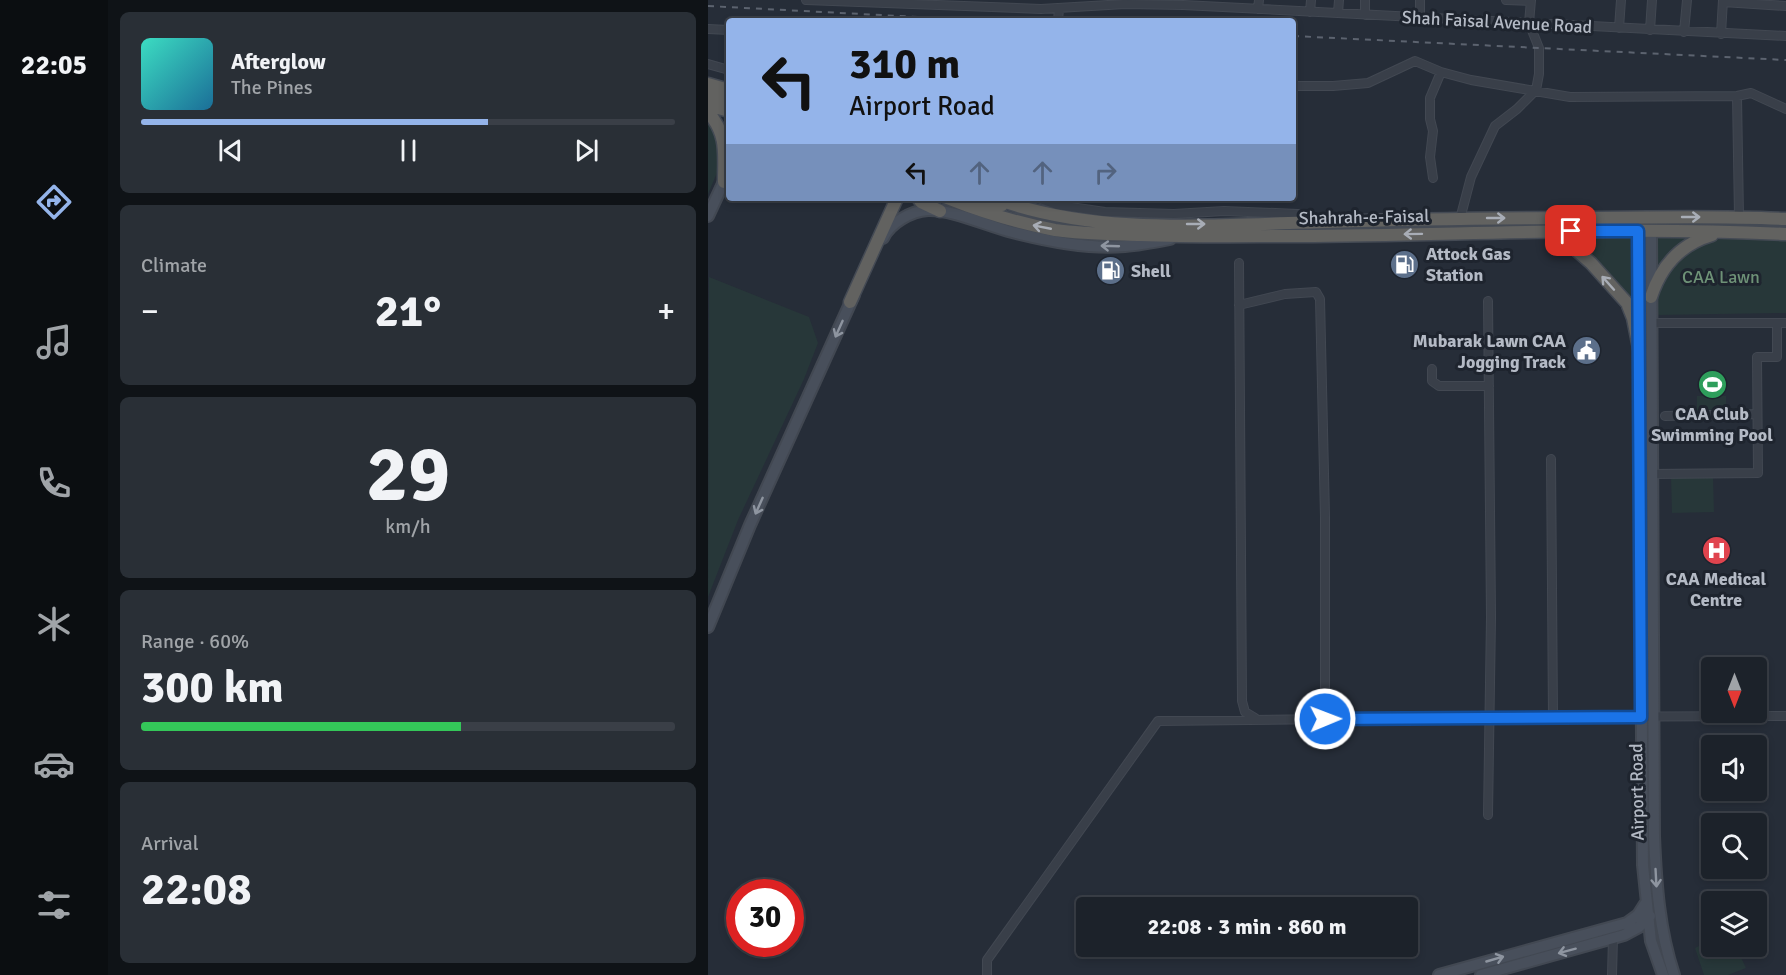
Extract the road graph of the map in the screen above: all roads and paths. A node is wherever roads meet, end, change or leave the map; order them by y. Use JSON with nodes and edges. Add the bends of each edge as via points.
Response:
{"nodes":[{"id":1,"x":806,"y":0,"type":"edge"},
{"id":2,"x":1259,"y":0,"type":"edge"},
{"id":3,"x":1283,"y":0,"type":"edge"},
{"id":4,"x":1311,"y":0,"type":"edge"},
{"id":5,"x":1339,"y":0,"type":"edge"},
{"id":6,"x":1365,"y":0,"type":"edge"},
{"id":7,"x":1420,"y":0,"type":"edge"},
{"id":8,"x":1506,"y":0,"type":"edge"},
{"id":9,"x":1621,"y":0,"type":"edge"},
{"id":10,"x":1652,"y":0,"type":"edge"},
{"id":11,"x":1687,"y":0,"type":"edge"},
{"id":12,"x":1531,"y":1,"type":"edge"},
{"id":13,"x":1723,"y":1,"type":"edge"},
{"id":14,"x":874,"y":2,"type":"edge"},
{"id":15,"x":898,"y":2,"type":"edge"},
{"id":16,"x":918,"y":2,"type":"edge"},
{"id":17,"x":1131,"y":2,"type":"edge"},
{"id":18,"x":946,"y":3,"type":"edge"},
{"id":19,"x":1082,"y":3,"type":"edge"},
{"id":20,"x":1107,"y":3,"type":"edge"},
{"id":21,"x":1184,"y":3,"type":"edge"},
{"id":22,"x":986,"y":4,"type":"edge"},
{"id":23,"x":1234,"y":4,"type":"edge"},
{"id":24,"x":1063,"y":5,"type":"edge"},
{"id":25,"x":1786,"y":6,"type":"edge"},
{"id":26,"x":1258,"y":9,"type":"junction"},
{"id":27,"x":1282,"y":10,"type":"junction"},
{"id":28,"x":1311,"y":12,"type":"junction"},
{"id":29,"x":1338,"y":13,"type":"junction"},
{"id":30,"x":1365,"y":15,"type":"junction"},
{"id":31,"x":1420,"y":17,"type":"junction"},
{"id":32,"x":1529,"y":23,"type":"junction"},
{"id":33,"x":1619,"y":28,"type":"junction"},
{"id":34,"x":708,"y":29,"type":"edge"},
{"id":35,"x":726,"y":30,"type":"edge"},
{"id":36,"x":1650,"y":30,"type":"junction"},
{"id":37,"x":1684,"y":32,"type":"junction"},
{"id":38,"x":1721,"y":34,"type":"junction"},
{"id":39,"x":1786,"y":36,"type":"edge"},
{"id":40,"x":708,"y":64,"type":"edge"},
{"id":41,"x":726,"y":69,"type":"edge"},
{"id":42,"x":1441,"y":72,"type":"junction"},
{"id":43,"x":708,"y":82,"type":"edge"},
{"id":44,"x":726,"y":84,"type":"edge"},
{"id":45,"x":1296,"y":87,"type":"edge"},
{"id":46,"x":726,"y":89,"type":"edge"},
{"id":47,"x":1536,"y":90,"type":"junction"},
{"id":48,"x":708,"y":94,"type":"edge"},
{"id":49,"x":1737,"y":96,"type":"junction"},
{"id":50,"x":726,"y":99,"type":"edge"},
{"id":51,"x":708,"y":105,"type":"edge"},
{"id":52,"x":1786,"y":109,"type":"edge"},
{"id":53,"x":726,"y":110,"type":"edge"},
{"id":54,"x":708,"y":112,"type":"edge"},
{"id":55,"x":726,"y":177,"type":"edge"},
{"id":56,"x":1433,"y":178,"type":"dead end"},
{"id":57,"x":896,"y":201,"type":"edge"},
{"id":58,"x":920,"y":201,"type":"edge"},
{"id":59,"x":955,"y":201,"type":"edge"},
{"id":60,"x":981,"y":201,"type":"edge"},
{"id":61,"x":1002,"y":201,"type":"edge"},
{"id":62,"x":1038,"y":201,"type":"edge"},
{"id":63,"x":1045,"y":201,"type":"edge"},
{"id":64,"x":1016,"y":206,"type":"junction"},
{"id":65,"x":940,"y":211,"type":"junction"},
{"id":66,"x":1036,"y":211,"type":"junction"},
{"id":67,"x":1298,"y":214,"type":"dead end"},
{"id":68,"x":708,"y":216,"type":"edge"},
{"id":69,"x":1739,"y":217,"type":"junction"},
{"id":70,"x":1460,"y":219,"type":"junction"},
{"id":71,"x":1786,"y":219,"type":"edge"},
{"id":72,"x":1549,"y":231,"type":"junction"},
{"id":73,"x":1644,"y":231,"type":"junction"},
{"id":74,"x":1743,"y":232,"type":"junction"},
{"id":75,"x":1786,"y":234,"type":"edge"},
{"id":76,"x":1188,"y":237,"type":"junction"},
{"id":77,"x":1239,"y":263,"type":"dead end"},
{"id":78,"x":1651,"y":297,"type":"junction"},
{"id":79,"x":1488,"y":301,"type":"dead end"},
{"id":80,"x":850,"y":302,"type":"junction"},
{"id":81,"x":1239,"y":305,"type":"junction"},
{"id":82,"x":1651,"y":323,"type":"junction"},
{"id":83,"x":1782,"y":323,"type":"edge"},
{"id":84,"x":1640,"y":353,"type":"junction"},
{"id":85,"x":1432,"y":369,"type":"dead end"},
{"id":86,"x":1489,"y":386,"type":"junction"},
{"id":87,"x":1758,"y":414,"type":"junction"},
{"id":88,"x":1665,"y":416,"type":"dead end"},
{"id":89,"x":1551,"y":459,"type":"dead end"},
{"id":90,"x":1651,"y":474,"type":"junction"},
{"id":91,"x":708,"y":627,"type":"edge"},
{"id":92,"x":1786,"y":716,"type":"edge"},
{"id":93,"x":1490,"y":717,"type":"junction"},
{"id":94,"x":1553,"y":717,"type":"junction"},
{"id":95,"x":1647,"y":717,"type":"junction"},
{"id":96,"x":1257,"y":719,"type":"junction"},
{"id":97,"x":1325,"y":719,"type":"junction"},
{"id":98,"x":1488,"y":815,"type":"dead end"},
{"id":99,"x":1658,"y":900,"type":"junction"},
{"id":100,"x":1646,"y":904,"type":"junction"},
{"id":101,"x":1627,"y":923,"type":"junction"},
{"id":102,"x":1644,"y":923,"type":"junction"},
{"id":103,"x":1650,"y":933,"type":"junction"},
{"id":104,"x":1618,"y":937,"type":"junction"},
{"id":105,"x":1653,"y":947,"type":"junction"},
{"id":106,"x":1665,"y":948,"type":"junction"},
{"id":107,"x":987,"y":975,"type":"edge"},
{"id":108,"x":1439,"y":975,"type":"edge"},
{"id":109,"x":1481,"y":975,"type":"edge"},
{"id":110,"x":1612,"y":975,"type":"edge"},
{"id":111,"x":1663,"y":975,"type":"edge"},
{"id":112,"x":1674,"y":975,"type":"edge"}],
"edges":[{"from":1,"to":14,"type":"street","name":"Shah Faisal Avenue Road"},
{"from":2,"to":26,"type":"street"},
{"from":3,"to":27,"type":"street"},
{"from":4,"to":28,"type":"street"},
{"from":5,"to":29,"type":"street"},
{"from":6,"to":30,"type":"street"},
{"from":7,"to":31,"type":"street"},
{"from":8,"to":12,"type":"street"},
{"from":9,"to":33,"type":"street"},
{"from":10,"to":36,"type":"street"},
{"from":11,"to":37,"type":"street"},
{"from":12,"to":32,"type":"street"},
{"from":13,"to":25,"type":"street"},
{"from":13,"to":38,"type":"street"},
{"from":14,"to":15,"type":"street","name":"Shah Faisal Avenue Road"},
{"from":15,"to":16,"type":"street","name":"Shah Faisal Avenue Road"},
{"from":16,"to":18,"type":"street","name":"Shah Faisal Avenue Road"},
{"from":17,"to":20,"type":"street","name":"Shah Faisal Avenue Road"},
{"from":17,"to":21,"type":"street","name":"Shah Faisal Avenue Road"},
{"from":18,"to":22,"type":"street","name":"Shah Faisal Avenue Road"},
{"from":19,"to":20,"type":"street","name":"Shah Faisal Avenue Road"},
{"from":19,"to":24,"type":"street","name":"Shah Faisal Avenue Road"},
{"from":21,"to":23,"type":"street","name":"Shah Faisal Avenue Road"},
{"from":22,"to":24,"type":"street","name":"Shah Faisal Avenue Road"},
{"from":23,"to":26,"type":"street","name":"Shah Faisal Avenue Road"},
{"from":26,"to":27,"type":"street","name":"Shah Faisal Avenue Road"},
{"from":27,"to":28,"type":"street","name":"Shah Faisal Avenue Road"},
{"from":28,"to":29,"type":"street","name":"Shah Faisal Avenue Road"},
{"from":29,"to":30,"type":"street","name":"Shah Faisal Avenue Road"},
{"from":30,"to":31,"type":"street","name":"Shah Faisal Avenue Road"},
{"from":31,"to":32,"type":"street","name":"Shah Faisal Avenue Road"},
{"from":32,"to":33,"type":"street","name":"Shah Faisal Avenue Road"},
{"from":32,"to":47,"type":"street","via":[[1539,48]]},
{"from":33,"to":36,"type":"street","name":"Shah Faisal Avenue Road"},
{"from":34,"to":35,"type":"street"},
{"from":36,"to":37,"type":"street","name":"Shah Faisal Avenue Road"},
{"from":37,"to":38,"type":"street","name":"Shah Faisal Avenue Road"},
{"from":38,"to":39,"type":"street","name":"Shah Faisal Avenue Road"},
{"from":40,"to":41,"type":"street"},
{"from":42,"to":45,"type":"street","via":[[1415,61],[1368,83]]},
{"from":42,"to":47,"type":"street"},
{"from":42,"to":56,"type":"street","via":[[1430,98]]},
{"from":43,"to":44,"type":"highway"},
{"from":43,"to":46,"type":"highway"},
{"from":47,"to":49,"type":"street","via":[[1570,97]]},
{"from":47,"to":70,"type":"street","via":[[1495,126],[1471,177]]},
{"from":48,"to":50,"type":"highway"},
{"from":49,"to":52,"type":"street","via":[[1751,93]]},
{"from":49,"to":69,"type":"street"},
{"from":51,"to":53,"type":"highway"},
{"from":54,"to":55,"type":"highway","via":[[720,128]]},
{"from":55,"to":68,"type":"main road"},
{"from":57,"to":80,"type":"highway"},
{"from":58,"to":65,"type":"highway"},
{"from":76,"to":59,"type":"highway","name":"Shahrah-e-Faisal","one_way":true,"via":[[1099,234],[1036,226]]},
{"from":60,"to":64,"type":"highway"},
{"from":61,"to":64,"type":"highway","name":"Shahrah-e-Faisal"},
{"from":62,"to":66,"type":"street"},
{"from":63,"to":67,"type":"street","via":[[1105,212]]},
{"from":64,"to":66,"type":"highway","name":"Shahrah-e-Faisal"},
{"from":76,"to":65,"type":"main road","one_way":true,"via":[[1124,246],[1067,244]]},
{"from":65,"to":80,"type":"main road","via":[[912,214],[886,232]]},
{"from":66,"to":70,"type":"highway","name":"Shahrah-e-Faisal","one_way":true,"via":[[1138,224]]},
{"from":70,"to":69,"type":"highway","name":"Shahrah-e-Faisal","one_way":true},
{"from":69,"to":71,"type":"highway","name":"Shahrah-e-Faisal"},
{"from":72,"to":73,"type":"highway","name":"Shahrah-e-Faisal"},
{"from":72,"to":76,"type":"highway","name":"Shahrah-e-Faisal","one_way":true},
{"from":84,"to":72,"type":"highway","one_way":true,"via":[[1627,303],[1591,264]]},
{"from":73,"to":74,"type":"highway","name":"Shahrah-e-Faisal"},
{"from":73,"to":78,"type":"main road","name":"Airport Road"},
{"from":73,"to":84,"type":"main road","name":"Airport Road"},
{"from":74,"to":75,"type":"highway","name":"Shahrah-e-Faisal"},
{"from":74,"to":78,"type":"highway","via":[[1696,239],[1664,266]]},
{"from":77,"to":81,"type":"street"},
{"from":78,"to":82,"type":"main road","name":"Airport Road"},
{"from":79,"to":86,"type":"street"},
{"from":80,"to":91,"type":"main road","one_way":true},
{"from":81,"to":96,"type":"street","via":[[1242,701],[1245,712]]},
{"from":81,"to":97,"type":"street","via":[[1285,294],[1316,292],[1320,299]]},
{"from":82,"to":83,"type":"street"},
{"from":82,"to":90,"type":"main road","name":"Airport Road"},
{"from":83,"to":87,"type":"street","via":[[1777,357],[1757,357]]},
{"from":84,"to":95,"type":"main road","name":"Airport Road"},
{"from":85,"to":86,"type":"street","via":[[1432,381],[1439,386]]},
{"from":86,"to":93,"type":"street"},
{"from":87,"to":88,"type":"street"},
{"from":87,"to":90,"type":"street","via":[[1758,473]]},
{"from":89,"to":94,"type":"street"},
{"from":90,"to":95,"type":"main road","name":"Airport Road"},
{"from":92,"to":95,"type":"street"},
{"from":93,"to":94,"type":"street"},
{"from":93,"to":97,"type":"street"},
{"from":93,"to":98,"type":"street"},
{"from":94,"to":95,"type":"street"},
{"from":95,"to":99,"type":"main road","name":"Airport Road","one_way":true},
{"from":95,"to":100,"type":"main road","name":"Airport Road","via":[[1643,865]]},
{"from":96,"to":97,"type":"street"},
{"from":96,"to":107,"type":"street","via":[[1158,721],[986,961]]},
{"from":99,"to":102,"type":"main road"},
{"from":99,"to":106,"type":"main road","name":"Airport Road"},
{"from":100,"to":101,"type":"main road"},
{"from":100,"to":102,"type":"main road","name":"Airport Road"},
{"from":101,"to":102,"type":"main road"},
{"from":108,"to":101,"type":"main road","one_way":true},
{"from":102,"to":103,"type":"main road","name":"Airport Road"},
{"from":102,"to":104,"type":"main road"},
{"from":103,"to":105,"type":"main road","name":"Airport Road"},
{"from":103,"to":106,"type":"main road"},
{"from":104,"to":105,"type":"main road","via":[[1637,936]]},
{"from":104,"to":109,"type":"main road","one_way":true},
{"from":104,"to":110,"type":"street"},
{"from":105,"to":111,"type":"main road","name":"Airport Road"},
{"from":106,"to":112,"type":"main road","name":"Airport Road"}]}
